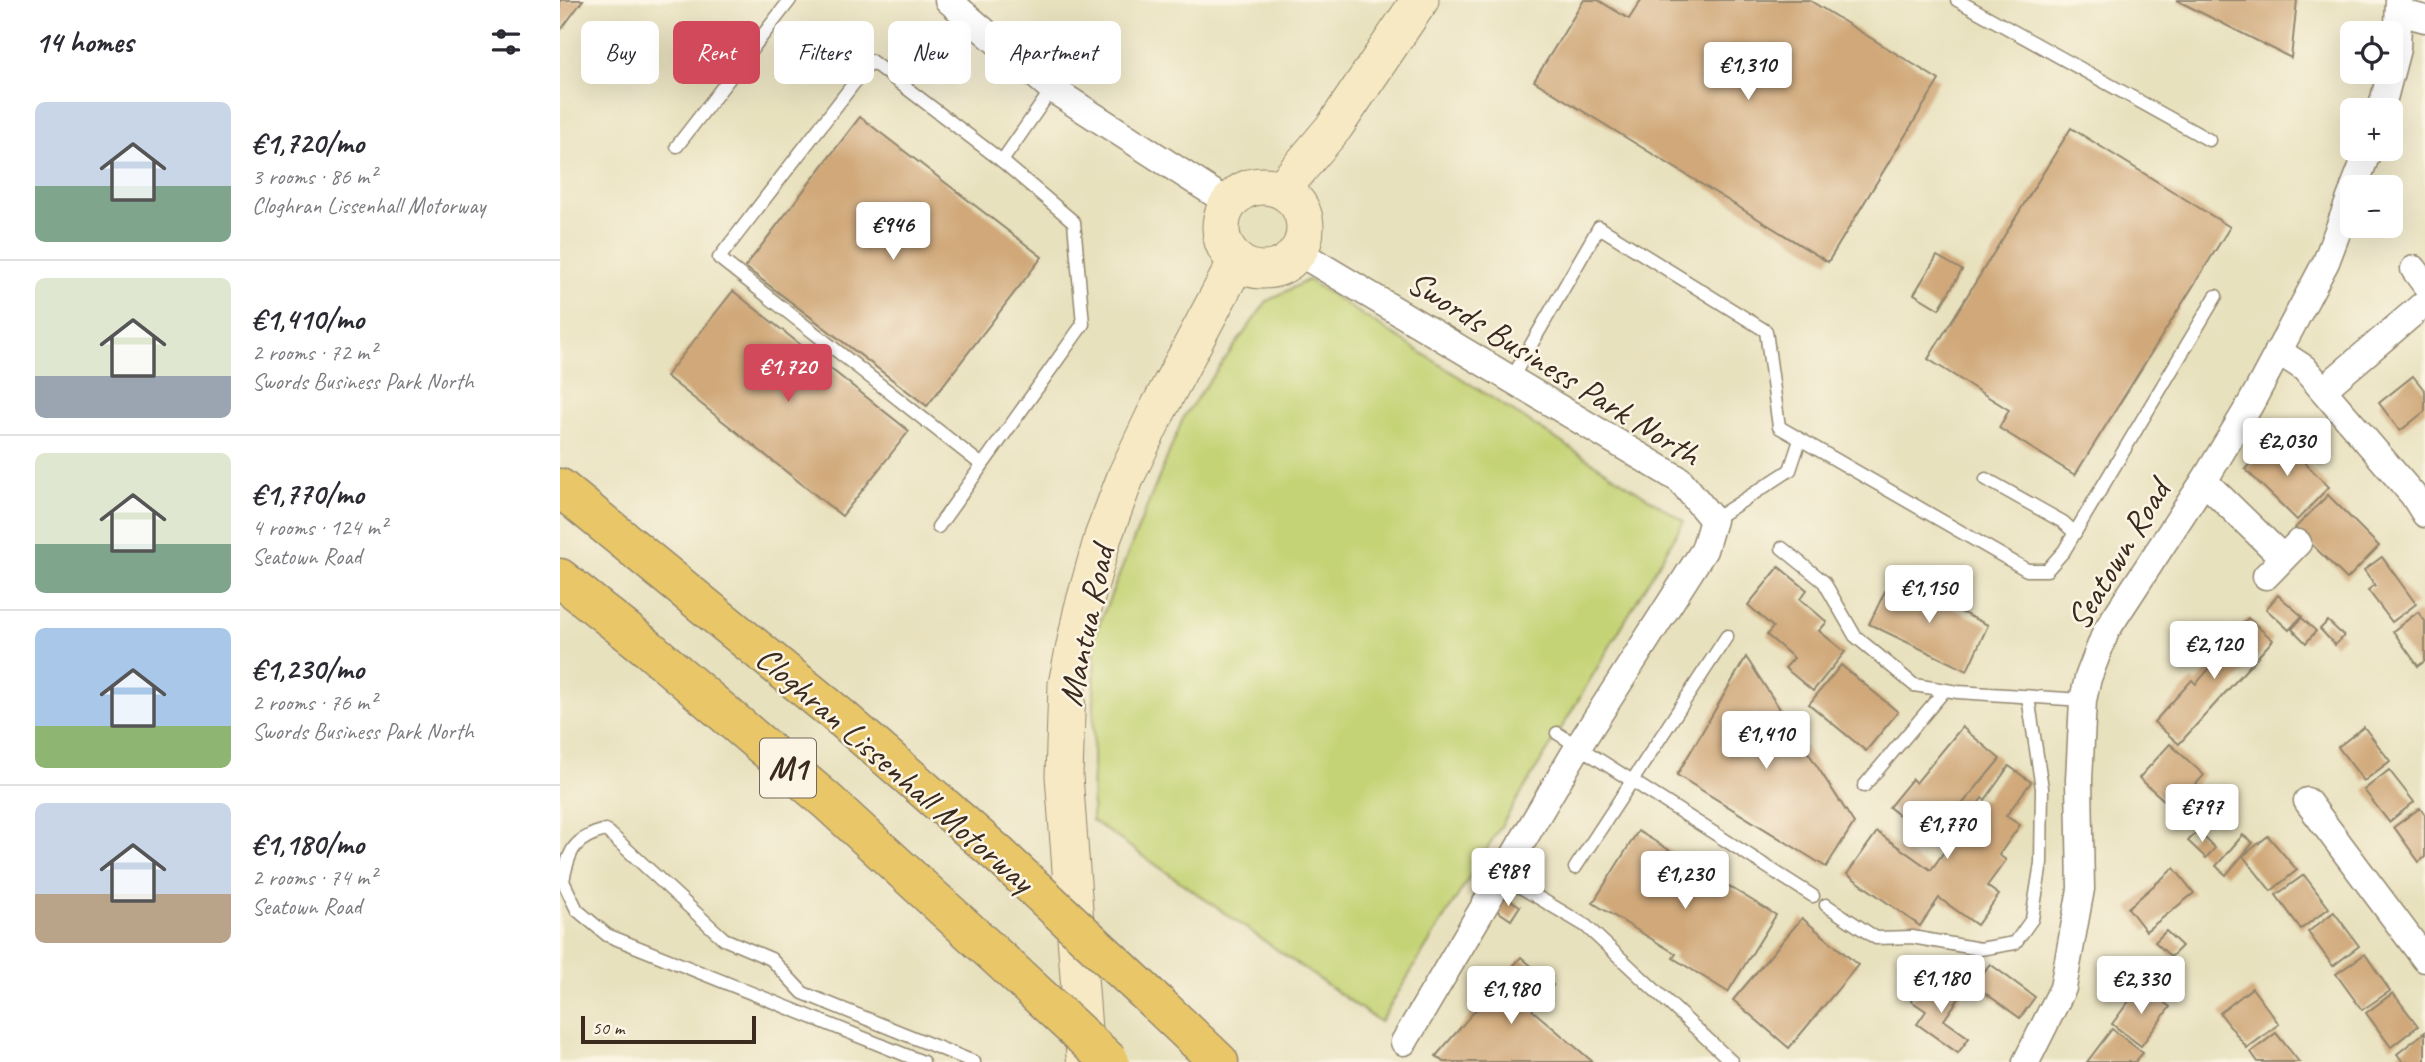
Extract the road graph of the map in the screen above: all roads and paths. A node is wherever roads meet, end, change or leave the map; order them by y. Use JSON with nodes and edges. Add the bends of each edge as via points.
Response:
{"nodes":[{"id":1,"x":790,"y":0,"type":"edge"},
{"id":2,"x":948,"y":0,"type":"edge"},
{"id":3,"x":1420,"y":0,"type":"edge"},
{"id":4,"x":1957,"y":0,"type":"edge"},
{"id":5,"x":2399,"y":6,"type":"edge"},
{"id":6,"x":2425,"y":19,"type":"edge"},
{"id":7,"x":1052,"y":89,"type":"junction"},
{"id":8,"x":2384,"y":98,"type":"edge"},
{"id":9,"x":2209,"y":140,"type":"dead end"},
{"id":10,"x":677,"y":146,"type":"dead end"},
{"id":11,"x":1002,"y":161,"type":"junction"},
{"id":12,"x":1282,"y":190,"type":"junction"},
{"id":13,"x":1229,"y":203,"type":"junction"},
{"id":14,"x":2340,"y":225,"type":"edge"},
{"id":15,"x":1298,"y":253,"type":"junction"},
{"id":16,"x":1237,"y":261,"type":"junction"},
{"id":17,"x":2217,"y":296,"type":"dead end"},
{"id":18,"x":2425,"y":303,"type":"edge"},
{"id":19,"x":2278,"y":351,"type":"junction"},
{"id":20,"x":1511,"y":378,"type":"junction"},
{"id":21,"x":2324,"y":389,"type":"junction"},
{"id":22,"x":1800,"y":440,"type":"junction"},
{"id":23,"x":982,"y":465,"type":"junction"},
{"id":24,"x":1986,"y":479,"type":"dead end"},
{"id":25,"x":2204,"y":481,"type":"junction"},
{"id":26,"x":560,"y":488,"type":"edge"},
{"id":27,"x":2425,"y":514,"type":"edge"},
{"id":28,"x":1713,"y":520,"type":"junction"},
{"id":29,"x":938,"y":527,"type":"dead end"},
{"id":30,"x":2075,"y":533,"type":"junction"},
{"id":31,"x":1782,"y":548,"type":"dead end"},
{"id":32,"x":2282,"y":559,"type":"dead end"},
{"id":33,"x":560,"y":578,"type":"edge"},
{"id":34,"x":1727,"y":636,"type":"dead end"},
{"id":35,"x":1945,"y":690,"type":"junction"},
{"id":36,"x":2028,"y":696,"type":"junction"},
{"id":37,"x":2083,"y":700,"type":"junction"},
{"id":38,"x":1567,"y":740,"type":"junction"},
{"id":39,"x":1632,"y":782,"type":"junction"},
{"id":40,"x":1864,"y":786,"type":"dead end"},
{"id":41,"x":2307,"y":801,"type":"dead end"},
{"id":42,"x":1576,"y":867,"type":"dead end"},
{"id":43,"x":1502,"y":876,"type":"junction"},
{"id":44,"x":1813,"y":896,"type":"dead end"},
{"id":45,"x":1826,"y":905,"type":"dead end"},
{"id":46,"x":2425,"y":959,"type":"edge"},
{"id":47,"x":1404,"y":1042,"type":"dead end"},
{"id":48,"x":923,"y":1062,"type":"edge"},
{"id":49,"x":974,"y":1062,"type":"edge"},
{"id":50,"x":1085,"y":1062,"type":"edge"},
{"id":51,"x":1110,"y":1062,"type":"edge"},
{"id":52,"x":1219,"y":1062,"type":"edge"},
{"id":53,"x":1732,"y":1062,"type":"edge"},
{"id":54,"x":2026,"y":1062,"type":"edge"}],
"edges":[{"from":1,"to":10,"type":"lane"},
{"from":2,"to":7,"type":"street"},
{"from":3,"to":12,"type":"street","via":[[1335,126]]},
{"from":4,"to":9,"type":"lane"},
{"from":5,"to":6,"type":"street"},
{"from":5,"to":8,"type":"street","via":[[2398,49]]},
{"from":7,"to":11,"type":"lane"},
{"from":7,"to":13,"type":"street"},
{"from":11,"to":23,"type":"lane","via":[[1074,222],[1083,324]]},
{"from":11,"to":23,"type":"lane","via":[[872,61],[719,258]]},
{"from":12,"to":13,"type":"street","via":[[1259,186],[1237,194]]},
{"from":12,"to":15,"type":"street","via":[[1305,217]]},
{"from":13,"to":16,"type":"street","via":[[1223,213],[1222,237]]},
{"from":14,"to":19,"type":"street","name":"Seatown Road","via":[[2326,262]]},
{"from":15,"to":16,"type":"street","via":[[1266,270]]},
{"from":15,"to":20,"type":"street","name":"Swords Business Park North"},
{"from":16,"to":50,"type":"street","name":"Mantua Road","via":[[1126,477],[1103,537],[1067,684],[1064,776]]},
{"from":17,"to":30,"type":"lane"},
{"from":18,"to":21,"type":"street"},
{"from":19,"to":21,"type":"street"},
{"from":19,"to":25,"type":"street","name":"Seatown Road"},
{"from":20,"to":22,"type":"lane","via":[[1599,227],[1766,331],[1779,428]]},
{"from":20,"to":28,"type":"street","name":"Swords Business Park North","via":[[1680,480]]},
{"from":21,"to":27,"type":"street"},
{"from":22,"to":28,"type":"lane","via":[[1790,470]]},
{"from":22,"to":30,"type":"lane","via":[[2027,570],[2047,570]]},
{"from":23,"to":29,"type":"lane"},
{"from":24,"to":30,"type":"lane"},
{"from":25,"to":32,"type":"street"},
{"from":25,"to":37,"type":"street","name":"Seatown Road","via":[[2106,631]]},
{"from":26,"to":52,"type":"highway","name":"Cloghran Lissenhall Motorway","number":"M1","bridge":true,"via":[[844,720],[999,854]]},
{"from":28,"to":38,"type":"street","name":"Swords Business Park North","via":[[1704,550]]},
{"from":31,"to":35,"type":"lane","via":[[1824,582],[1855,636],[1914,685]]},
{"from":33,"to":51,"type":"highway","name":"Cloghran Lissenhall Motorway","number":"M1","bridge":true,"via":[[827,801]]},
{"from":34,"to":39,"type":"lane"},
{"from":35,"to":36,"type":"lane"},
{"from":35,"to":40,"type":"lane"},
{"from":36,"to":37,"type":"lane"},
{"from":36,"to":45,"type":"lane","via":[[2042,788],[2041,863],[2032,919],[2015,943],[1980,949],[1912,937],[1876,938]]},
{"from":37,"to":54,"type":"street","name":"Seatown Road","via":[[2081,888],[2063,988]]},
{"from":38,"to":39,"type":"lane"},
{"from":38,"to":43,"type":"street","name":"Swords Business Park North"},
{"from":39,"to":42,"type":"lane"},
{"from":39,"to":44,"type":"lane"},
{"from":41,"to":46,"type":"street"},
{"from":43,"to":47,"type":"street","name":"Swords Business Park North"},
{"from":43,"to":53,"type":"lane","via":[[1586,926]]},
{"from":48,"to":49,"type":"lane","via":[[607,935],[577,910],[563,881],[574,846],[588,835],[606,830],[724,939],[771,959],[803,993]]}]}
